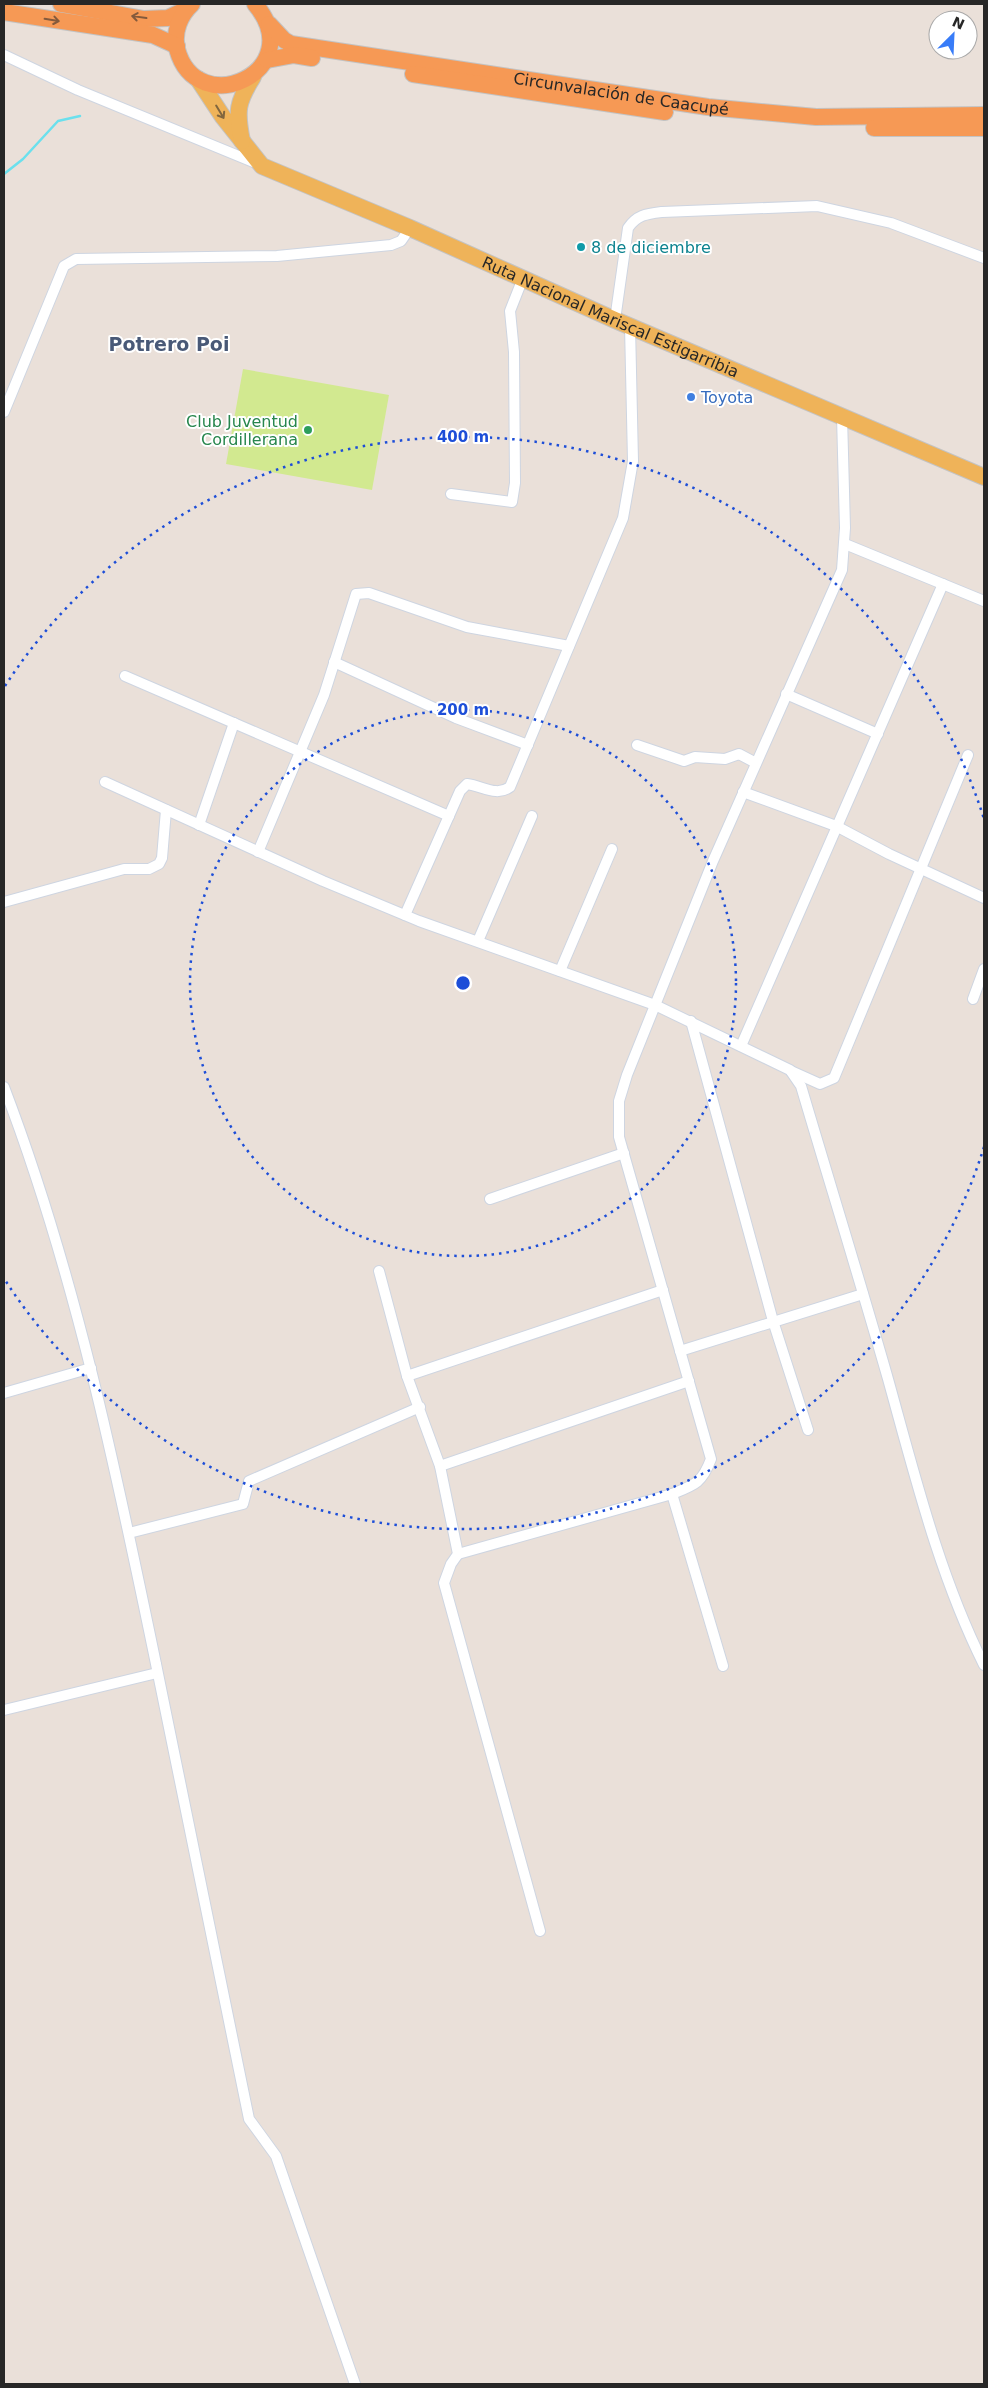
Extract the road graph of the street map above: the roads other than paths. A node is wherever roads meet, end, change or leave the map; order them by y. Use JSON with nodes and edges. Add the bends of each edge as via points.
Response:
{"nodes":[{"id":1,"x":61,"y":4,"type":"edge"},
{"id":2,"x":256,"y":4,"type":"edge"},
{"id":3,"x":189,"y":7,"type":"edge"},
{"id":4,"x":4,"y":12,"type":"edge"},
{"id":5,"x":269,"y":24,"type":"junction"},
{"id":6,"x":177,"y":46,"type":"junction"},
{"id":7,"x":4,"y":55,"type":"edge"},
{"id":8,"x":267,"y":60,"type":"junction"},
{"id":9,"x":253,"y":77,"type":"junction"},
{"id":10,"x":198,"y":79,"type":"junction"},
{"id":11,"x":984,"y":115,"type":"edge"},
{"id":12,"x":984,"y":128,"type":"edge"},
{"id":13,"x":244,"y":145,"type":"junction"},
{"id":14,"x":262,"y":166,"type":"junction"},
{"id":15,"x":410,"y":228,"type":"junction"},
{"id":16,"x":984,"y":258,"type":"edge"},
{"id":17,"x":522,"y":278,"type":"junction"},
{"id":18,"x":623,"y":323,"type":"junction"},
{"id":19,"x":4,"y":412,"type":"edge"},
{"id":20,"x":842,"y":416,"type":"junction"},
{"id":21,"x":984,"y":477,"type":"edge"},
{"id":22,"x":451,"y":494,"type":"dead end"},
{"id":23,"x":845,"y":544,"type":"junction"},
{"id":24,"x":943,"y":584,"type":"junction"},
{"id":25,"x":984,"y":601,"type":"edge"},
{"id":26,"x":569,"y":646,"type":"junction"},
{"id":27,"x":334,"y":662,"type":"junction"},
{"id":28,"x":125,"y":676,"type":"dead end"},
{"id":29,"x":786,"y":694,"type":"junction"},
{"id":30,"x":234,"y":723,"type":"junction"},
{"id":31,"x":878,"y":734,"type":"junction"},
{"id":32,"x":528,"y":745,"type":"junction"},
{"id":33,"x":637,"y":745,"type":"dead end"},
{"id":34,"x":300,"y":752,"type":"junction"},
{"id":35,"x":968,"y":755,"type":"dead end"},
{"id":36,"x":756,"y":763,"type":"junction"},
{"id":37,"x":105,"y":782,"type":"dead end"},
{"id":38,"x":743,"y":792,"type":"junction"},
{"id":39,"x":166,"y":810,"type":"junction"},
{"id":40,"x":449,"y":816,"type":"junction"},
{"id":41,"x":532,"y":816,"type":"dead end"},
{"id":42,"x":199,"y":825,"type":"junction"},
{"id":43,"x":837,"y":826,"type":"junction"},
{"id":44,"x":612,"y":849,"type":"dead end"},
{"id":45,"x":258,"y":852,"type":"junction"},
{"id":46,"x":921,"y":869,"type":"junction"},
{"id":47,"x":984,"y":898,"type":"edge"},
{"id":48,"x":4,"y":902,"type":"edge"},
{"id":49,"x":405,"y":915,"type":"junction"},
{"id":50,"x":478,"y":941,"type":"junction"},
{"id":51,"x":984,"y":969,"type":"edge"},
{"id":52,"x":560,"y":971,"type":"junction"},
{"id":53,"x":973,"y":999,"type":"dead end"},
{"id":54,"x":655,"y":1005,"type":"junction"},
{"id":55,"x":691,"y":1021,"type":"junction"},
{"id":56,"x":741,"y":1046,"type":"junction"},
{"id":57,"x":790,"y":1070,"type":"junction"},
{"id":58,"x":4,"y":1087,"type":"edge"},
{"id":59,"x":624,"y":1153,"type":"junction"},
{"id":60,"x":490,"y":1199,"type":"dead end"},
{"id":61,"x":378,"y":1271,"type":"dead end"},
{"id":62,"x":663,"y":1290,"type":"junction"},
{"id":63,"x":863,"y":1294,"type":"junction"},
{"id":64,"x":773,"y":1321,"type":"junction"},
{"id":65,"x":680,"y":1351,"type":"junction"},
{"id":66,"x":92,"y":1368,"type":"junction"},
{"id":67,"x":407,"y":1376,"type":"junction"},
{"id":68,"x":689,"y":1381,"type":"junction"},
{"id":69,"x":4,"y":1393,"type":"edge"},
{"id":70,"x":420,"y":1407,"type":"junction"},
{"id":71,"x":808,"y":1430,"type":"dead end"},
{"id":72,"x":440,"y":1466,"type":"junction"},
{"id":73,"x":672,"y":1494,"type":"junction"},
{"id":74,"x":129,"y":1533,"type":"junction"},
{"id":75,"x":458,"y":1554,"type":"junction"},
{"id":76,"x":984,"y":1665,"type":"edge"},
{"id":77,"x":723,"y":1666,"type":"dead end"},
{"id":78,"x":158,"y":1673,"type":"junction"},
{"id":79,"x":4,"y":1710,"type":"edge"},
{"id":80,"x":540,"y":1931,"type":"dead end"},
{"id":81,"x":354,"y":2384,"type":"edge"}],
"edges":[{"from":3,"to":1,"type":"highway","one_way":true,"via":[[168,18],[144,19]]},
{"from":2,"to":5,"type":"highway","name":"Circunvalación de Caacupé"},
{"from":3,"to":6,"type":"highway","via":[[179,21]]},
{"from":4,"to":6,"type":"highway","one_way":true,"via":[[153,35]]},
{"from":5,"to":8,"type":"highway","via":[[271,43]]},
{"from":5,"to":11,"type":"highway","name":"Circunvalación de Caacupé","via":[[291,44],[708,107],[816,118]]},
{"from":6,"to":10,"type":"highway","via":[[180,59]]},
{"from":7,"to":14,"type":"street","via":[[78,90]]},
{"from":8,"to":9,"type":"highway"},
{"from":8,"to":12,"type":"highway","name":"Circunvalación de Caacupé","via":[[294,55],[702,117],[806,128]]},
{"from":9,"to":10,"type":"highway","via":[[235,85],[216,86]]},
{"from":9,"to":13,"type":"main road","via":[[237,111]]},
{"from":10,"to":13,"type":"main road","name":"Ruta Nacional Mariscal Estigarribia","one_way":true},
{"from":13,"to":14,"type":"main road","name":"Ruta Nacional Mariscal Estigarribia"},
{"from":14,"to":15,"type":"main road","name":"Ruta Nacional Mariscal Estigarribia"},
{"from":15,"to":17,"type":"main road","name":"Ruta Nacional Mariscal Estigarribia"},
{"from":15,"to":19,"type":"street","via":[[401,241],[391,245],[277,256],[76,259],[64,266]]},
{"from":16,"to":18,"type":"street","via":[[891,223],[817,206],[643,215],[635,218],[628,228]]},
{"from":17,"to":18,"type":"main road","name":"Ruta Nacional Mariscal Estigarribia"},
{"from":17,"to":22,"type":"street","via":[[510,311],[514,361],[515,483],[512,502]]},
{"from":18,"to":20,"type":"main road","name":"Ruta Nacional Mariscal Estigarribia"},
{"from":18,"to":26,"type":"street","via":[[633,461],[622,518]]},
{"from":20,"to":21,"type":"main road","name":"Ruta Nacional Mariscal Estigarribia"},
{"from":20,"to":23,"type":"street"},
{"from":23,"to":24,"type":"street"},
{"from":23,"to":29,"type":"street","via":[[842,570]]},
{"from":24,"to":25,"type":"street"},
{"from":24,"to":31,"type":"street"},
{"from":26,"to":27,"type":"street","via":[[467,626],[369,593],[356,594]]},
{"from":26,"to":32,"type":"street"},
{"from":27,"to":32,"type":"street","via":[[456,718]]},
{"from":27,"to":34,"type":"street"},
{"from":28,"to":30,"type":"street"},
{"from":29,"to":31,"type":"street"},
{"from":29,"to":36,"type":"street"},
{"from":30,"to":34,"type":"street"},
{"from":30,"to":42,"type":"street"},
{"from":31,"to":43,"type":"street"},
{"from":32,"to":40,"type":"street","via":[[510,787],[503,792],[493,792],[467,784],[460,791]]},
{"from":33,"to":36,"type":"street","via":[[684,761],[695,757],[725,759],[739,754]]},
{"from":34,"to":40,"type":"street"},
{"from":34,"to":45,"type":"street"},
{"from":35,"to":46,"type":"street"},
{"from":36,"to":38,"type":"street"},
{"from":37,"to":39,"type":"street"},
{"from":38,"to":43,"type":"street"},
{"from":38,"to":54,"type":"street"},
{"from":39,"to":42,"type":"street"},
{"from":39,"to":48,"type":"street","via":[[159,864],[149,869],[124,869]]},
{"from":40,"to":49,"type":"street"},
{"from":41,"to":50,"type":"street"},
{"from":42,"to":45,"type":"street"},
{"from":43,"to":46,"type":"street"},
{"from":43,"to":56,"type":"street"},
{"from":44,"to":52,"type":"street"},
{"from":45,"to":49,"type":"street"},
{"from":46,"to":47,"type":"street"},
{"from":46,"to":57,"type":"street","via":[[834,1078],[820,1084]]},
{"from":49,"to":50,"type":"street"},
{"from":50,"to":52,"type":"street"},
{"from":51,"to":53,"type":"street"},
{"from":52,"to":54,"type":"street"},
{"from":54,"to":55,"type":"street"},
{"from":54,"to":59,"type":"street","via":[[619,1101]]},
{"from":55,"to":56,"type":"street"},
{"from":55,"to":64,"type":"street"},
{"from":56,"to":57,"type":"street"},
{"from":57,"to":63,"type":"street","via":[[801,1086]]},
{"from":58,"to":66,"type":"street","via":[[50,1224]]},
{"from":59,"to":60,"type":"street"},
{"from":59,"to":62,"type":"street"},
{"from":61,"to":67,"type":"street"},
{"from":62,"to":65,"type":"street"},
{"from":62,"to":67,"type":"street"},
{"from":63,"to":64,"type":"street"},
{"from":63,"to":76,"type":"street","via":[[930,1529]]},
{"from":64,"to":65,"type":"street"},
{"from":64,"to":71,"type":"street"},
{"from":65,"to":68,"type":"street"},
{"from":66,"to":69,"type":"street"},
{"from":66,"to":74,"type":"street"},
{"from":67,"to":70,"type":"street"},
{"from":68,"to":72,"type":"street"},
{"from":68,"to":73,"type":"street","via":[[711,1459],[705,1475],[695,1484]]},
{"from":70,"to":72,"type":"street"},
{"from":70,"to":74,"type":"street","via":[[249,1481],[244,1504]]},
{"from":72,"to":75,"type":"street"},
{"from":73,"to":75,"type":"street"},
{"from":73,"to":77,"type":"street"},
{"from":74,"to":78,"type":"street"},
{"from":75,"to":80,"type":"street","via":[[444,1583]]},
{"from":78,"to":79,"type":"street"},
{"from":78,"to":81,"type":"street","via":[[249,2119],[276,2156]]}]}
